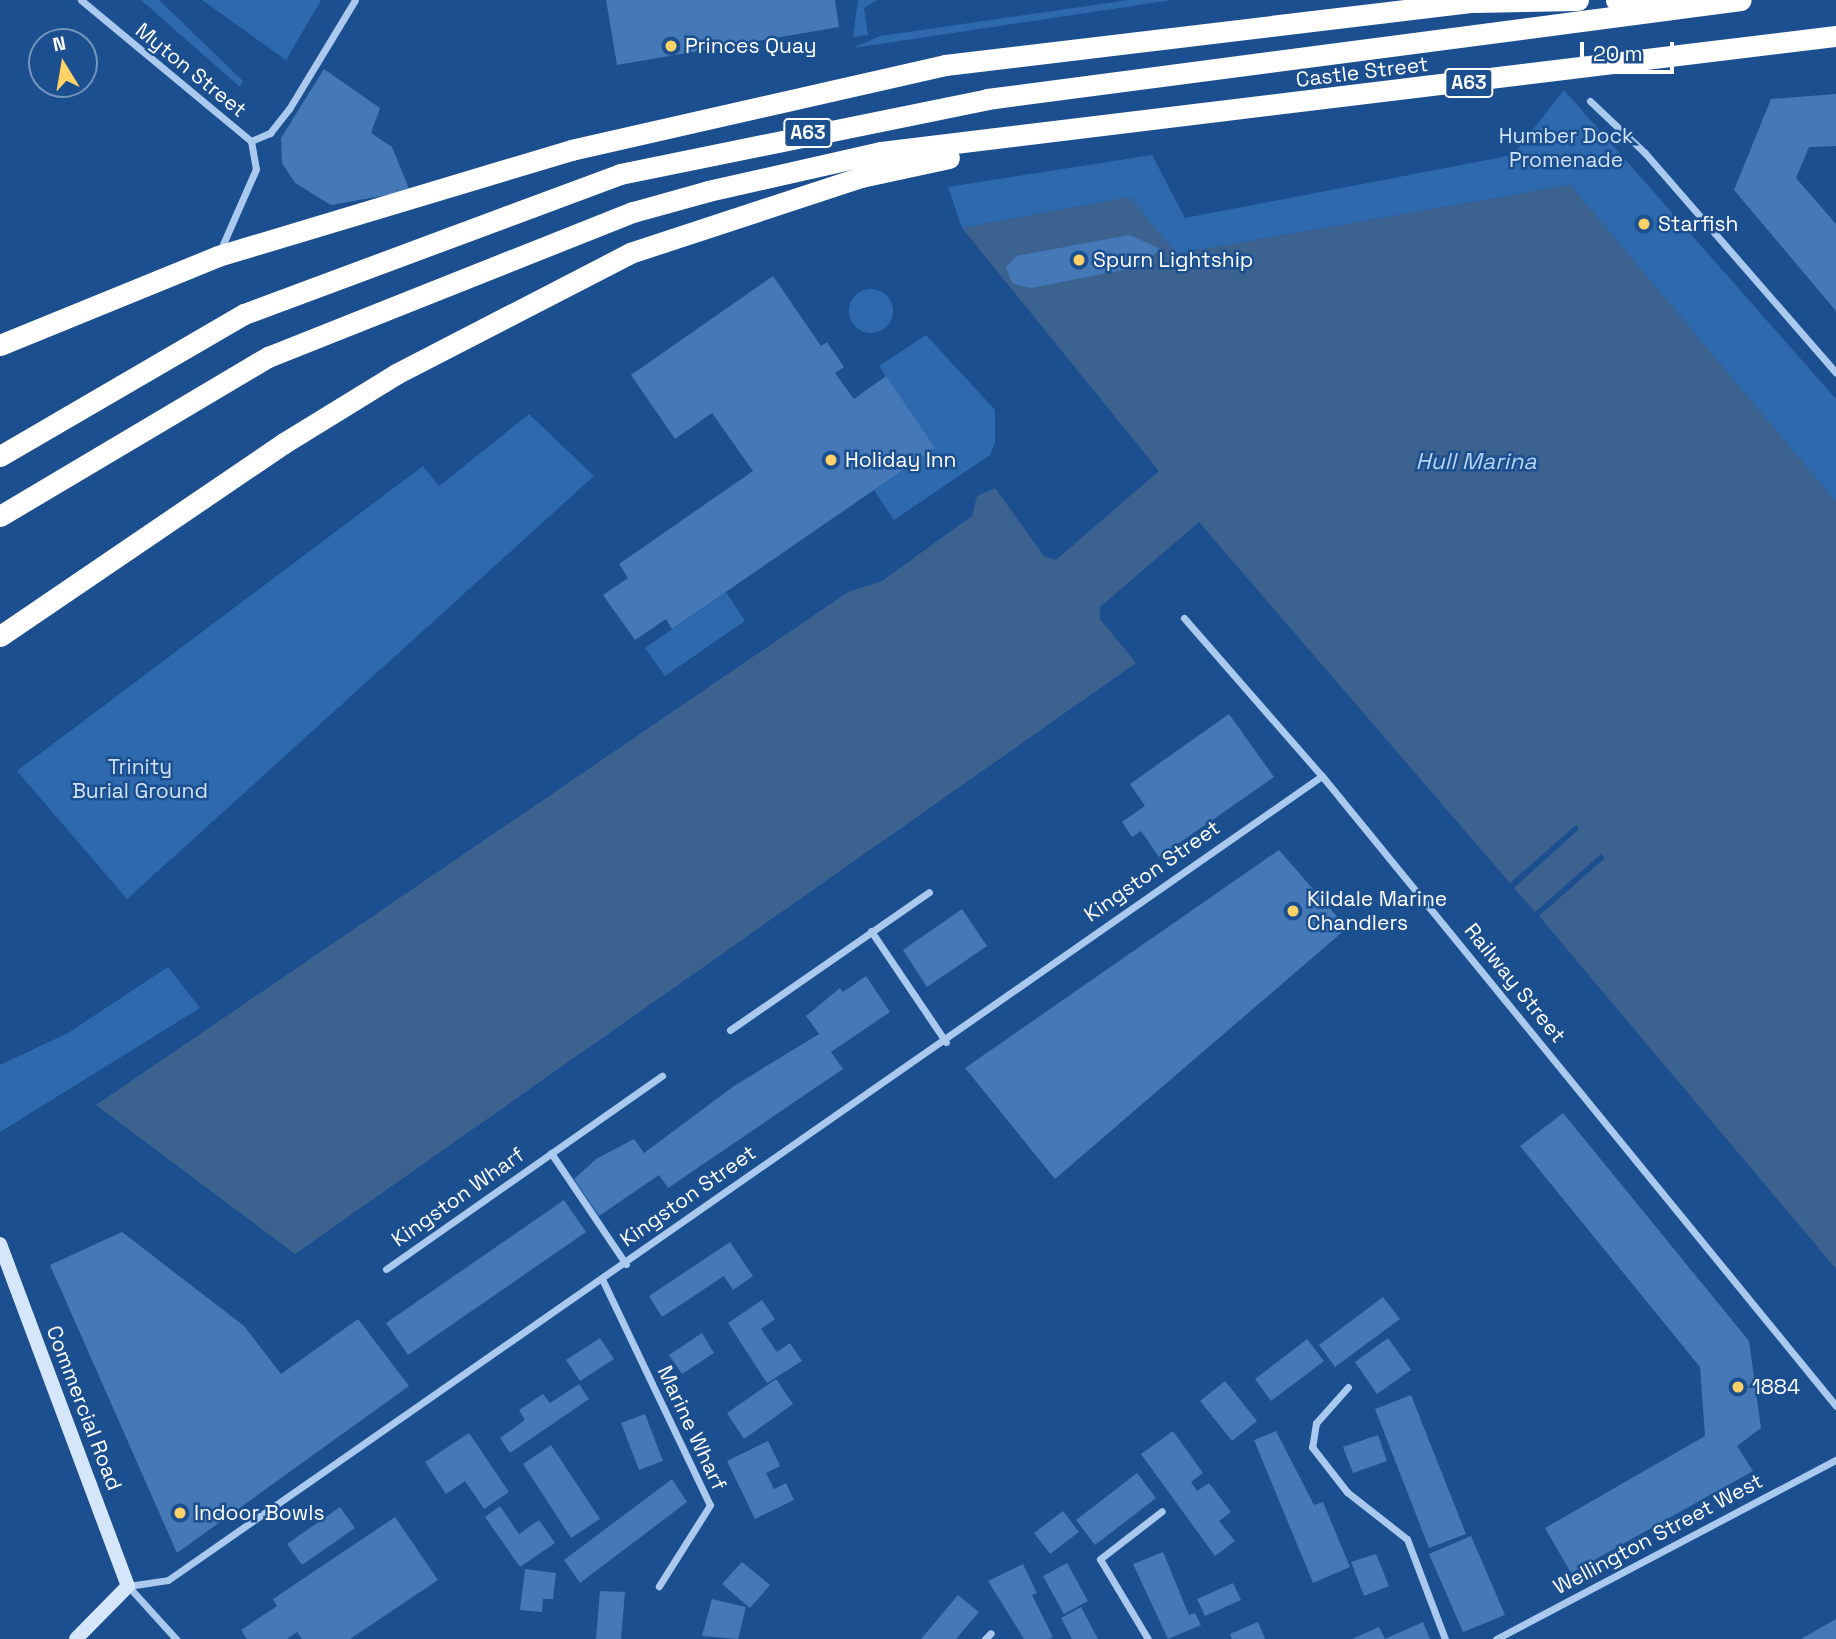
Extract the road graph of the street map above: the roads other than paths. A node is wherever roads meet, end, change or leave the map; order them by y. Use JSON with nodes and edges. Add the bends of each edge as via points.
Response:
{"nodes":[{"id":1,"x":81,"y":0,"type":"edge"},
{"id":2,"x":355,"y":0,"type":"edge"},
{"id":3,"x":1578,"y":0,"type":"edge"},
{"id":4,"x":1616,"y":0,"type":"edge"},
{"id":5,"x":1741,"y":0,"type":"edge"},
{"id":6,"x":1472,"y":1,"type":"edge"},
{"id":7,"x":1675,"y":4,"type":"edge"},
{"id":8,"x":1836,"y":36,"type":"edge"},
{"id":9,"x":1590,"y":102,"type":"dead end"},
{"id":10,"x":1103,"y":128,"type":"junction"},
{"id":11,"x":251,"y":141,"type":"junction"},
{"id":12,"x":218,"y":256,"type":"junction"},
{"id":13,"x":0,"y":345,"type":"edge"},
{"id":14,"x":1836,"y":373,"type":"edge"},
{"id":15,"x":0,"y":456,"type":"edge"},
{"id":16,"x":0,"y":516,"type":"edge"},
{"id":17,"x":1184,"y":618,"type":"dead end"},
{"id":18,"x":0,"y":636,"type":"edge"},
{"id":19,"x":1322,"y":776,"type":"junction"},
{"id":20,"x":929,"y":892,"type":"dead end"},
{"id":21,"x":871,"y":931,"type":"junction"},
{"id":22,"x":730,"y":1030,"type":"dead end"},
{"id":23,"x":946,"y":1042,"type":"junction"},
{"id":24,"x":662,"y":1076,"type":"dead end"},
{"id":25,"x":551,"y":1153,"type":"junction"},
{"id":26,"x":0,"y":1244,"type":"edge"},
{"id":27,"x":626,"y":1264,"type":"junction"},
{"id":28,"x":386,"y":1269,"type":"dead end"},
{"id":29,"x":603,"y":1281,"type":"junction"},
{"id":30,"x":1348,"y":1387,"type":"dead end"},
{"id":31,"x":1836,"y":1405,"type":"edge"},
{"id":32,"x":1836,"y":1460,"type":"edge"},
{"id":33,"x":1162,"y":1511,"type":"dead end"},
{"id":34,"x":128,"y":1586,"type":"junction"},
{"id":35,"x":659,"y":1586,"type":"dead end"},
{"id":36,"x":76,"y":1639,"type":"edge"},
{"id":37,"x":176,"y":1639,"type":"edge"},
{"id":38,"x":1148,"y":1639,"type":"edge"},
{"id":39,"x":1445,"y":1639,"type":"edge"},
{"id":40,"x":1496,"y":1639,"type":"edge"}],
"edges":[{"from":1,"to":11,"type":"street","name":"Myton Street"},
{"from":2,"to":11,"type":"street","via":[[289,109],[270,133]]},
{"from":3,"to":6,"type":"highway","number":"A63"},
{"from":4,"to":7,"type":"highway","number":"A63"},
{"from":5,"to":7,"type":"highway","number":"A63"},
{"from":6,"to":12,"type":"highway","number":"A63","via":[[945,65],[571,150]]},
{"from":7,"to":15,"type":"highway","number":"A63","via":[[987,99],[620,174],[244,314]]},
{"from":8,"to":10,"type":"highway","name":"Castle Street","number":"A63"},
{"from":9,"to":14,"type":"street","via":[[1645,153]]},
{"from":10,"to":16,"type":"highway","number":"A63","via":[[881,152],[633,212],[268,357]]},
{"from":10,"to":18,"type":"highway","via":[[861,177],[630,253],[396,374]]},
{"from":11,"to":12,"type":"street","name":"Myton Street","via":[[256,169]]},
{"from":12,"to":13,"type":"highway","number":"A63"},
{"from":17,"to":19,"type":"street","name":"Railway Street"},
{"from":19,"to":23,"type":"street","name":"Kingston Street"},
{"from":19,"to":31,"type":"street","name":"Railway Street"},
{"from":20,"to":21,"type":"street"},
{"from":21,"to":22,"type":"street"},
{"from":21,"to":23,"type":"street"},
{"from":23,"to":27,"type":"street","name":"Kingston Street"},
{"from":24,"to":25,"type":"street","name":"Kingston Wharf"},
{"from":25,"to":27,"type":"street","name":"Kingston Wharf"},
{"from":25,"to":28,"type":"street","name":"Kingston Wharf"},
{"from":26,"to":34,"type":"street","name":"Commercial Road"},
{"from":27,"to":29,"type":"street","name":"Kingston Street"},
{"from":29,"to":34,"type":"street","name":"Kingston Street","via":[[168,1580]]},
{"from":29,"to":35,"type":"street","name":"Marine Wharf","via":[[710,1505]]},
{"from":30,"to":39,"type":"street","via":[[1316,1423],[1312,1447],[1347,1492],[1407,1539]]},
{"from":32,"to":40,"type":"street","name":"Wellington Street West"},
{"from":33,"to":38,"type":"street","via":[[1100,1559]]},
{"from":34,"to":36,"type":"street"},
{"from":34,"to":37,"type":"street"}]}
